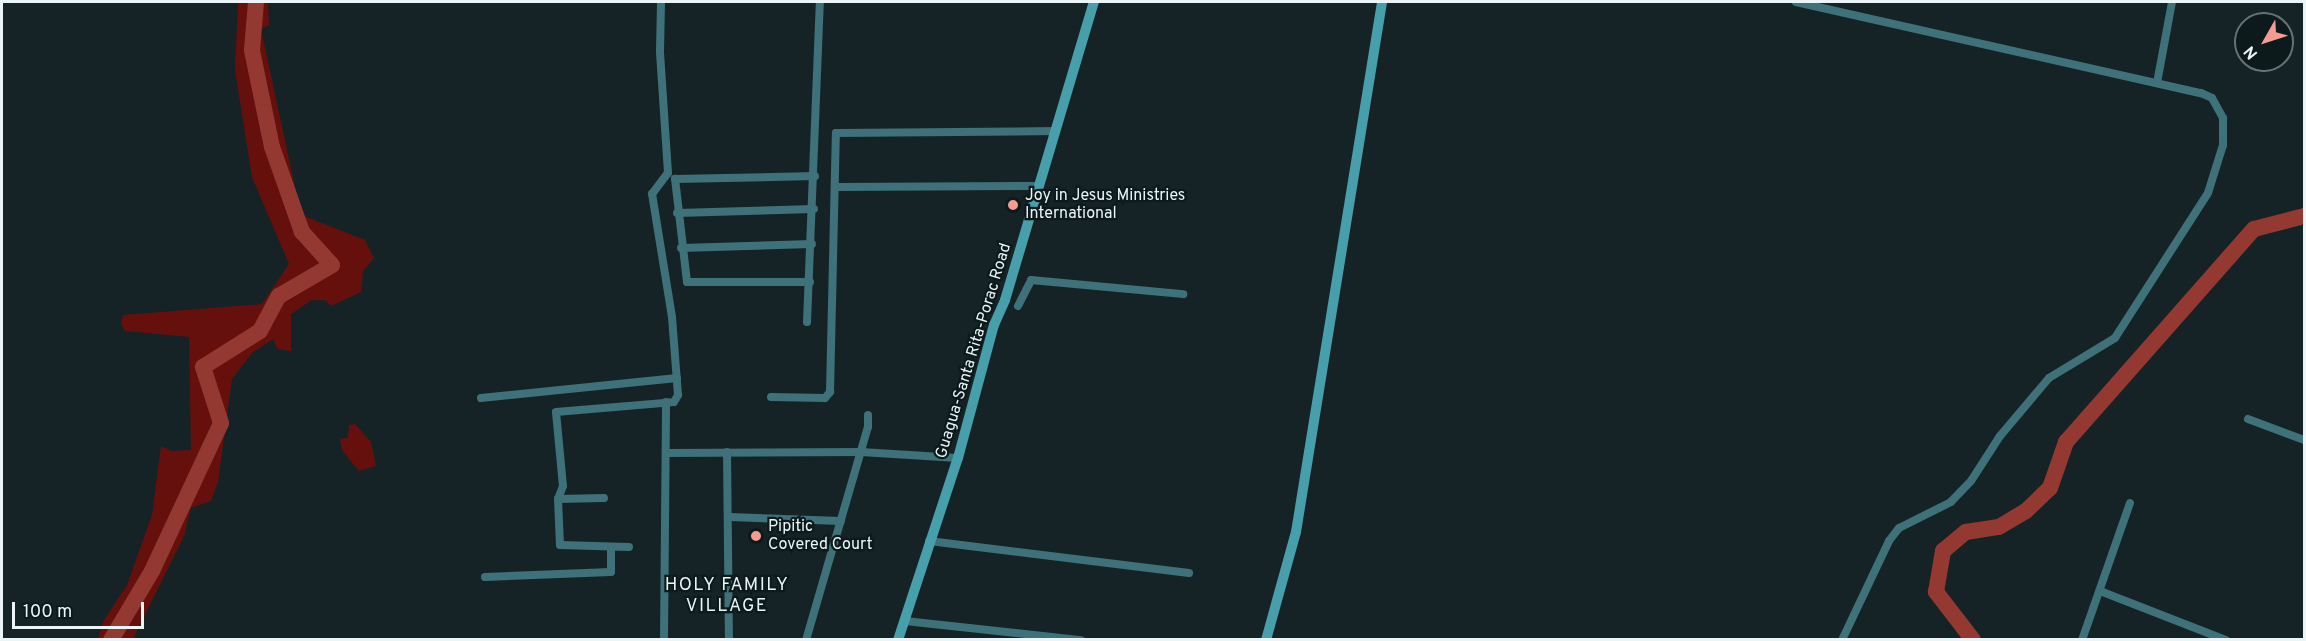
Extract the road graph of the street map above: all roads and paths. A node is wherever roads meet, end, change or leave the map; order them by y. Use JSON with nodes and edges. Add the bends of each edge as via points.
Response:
{"nodes":[{"id":1,"x":661,"y":2,"type":"edge"},
{"id":2,"x":820,"y":2,"type":"edge"},
{"id":3,"x":1094,"y":2,"type":"edge"},
{"id":4,"x":1382,"y":2,"type":"edge"},
{"id":5,"x":1796,"y":2,"type":"edge"},
{"id":6,"x":2172,"y":2,"type":"edge"},
{"id":7,"x":2157,"y":83,"type":"junction"},
{"id":8,"x":1056,"y":131,"type":"junction"},
{"id":9,"x":815,"y":176,"type":"junction"},
{"id":10,"x":1039,"y":186,"type":"junction"},
{"id":11,"x":835,"y":187,"type":"junction"},
{"id":12,"x":814,"y":210,"type":"junction"},
{"id":13,"x":677,"y":213,"type":"junction"},
{"id":14,"x":812,"y":244,"type":"junction"},
{"id":15,"x":681,"y":248,"type":"junction"},
{"id":16,"x":810,"y":282,"type":"junction"},
{"id":17,"x":1183,"y":294,"type":"dead end"},
{"id":18,"x":1018,"y":306,"type":"dead end"},
{"id":19,"x":807,"y":322,"type":"dead end"},
{"id":20,"x":677,"y":378,"type":"junction"},
{"id":21,"x":481,"y":398,"type":"dead end"},
{"id":22,"x":771,"y":398,"type":"dead end"},
{"id":23,"x":666,"y":402,"type":"junction"},
{"id":24,"x":868,"y":416,"type":"dead end"},
{"id":25,"x":2248,"y":420,"type":"dead end"},
{"id":26,"x":2304,"y":440,"type":"edge"},
{"id":27,"x":727,"y":452,"type":"junction"},
{"id":28,"x":861,"y":452,"type":"junction"},
{"id":29,"x":666,"y":453,"type":"junction"},
{"id":30,"x":958,"y":458,"type":"junction"},
{"id":31,"x":604,"y":498,"type":"dead end"},
{"id":32,"x":558,"y":499,"type":"junction"},
{"id":33,"x":2130,"y":503,"type":"dead end"},
{"id":34,"x":730,"y":517,"type":"junction"},
{"id":35,"x":841,"y":521,"type":"junction"},
{"id":36,"x":928,"y":541,"type":"junction"},
{"id":37,"x":611,"y":547,"type":"junction"},
{"id":38,"x":629,"y":547,"type":"dead end"},
{"id":39,"x":1189,"y":573,"type":"dead end"},
{"id":40,"x":485,"y":577,"type":"dead end"},
{"id":41,"x":2100,"y":591,"type":"junction"},
{"id":42,"x":905,"y":621,"type":"junction"},
{"id":43,"x":664,"y":639,"type":"edge"},
{"id":44,"x":729,"y":639,"type":"edge"},
{"id":45,"x":806,"y":639,"type":"edge"},
{"id":46,"x":898,"y":639,"type":"edge"},
{"id":47,"x":1081,"y":639,"type":"edge"},
{"id":48,"x":1266,"y":639,"type":"edge"},
{"id":49,"x":1842,"y":639,"type":"edge"},
{"id":50,"x":2082,"y":639,"type":"edge"},
{"id":51,"x":2226,"y":639,"type":"edge"}],
"edges":[{"from":1,"to":20,"type":"street","via":[[660,51],[668,173],[652,194]]},
{"from":2,"to":9,"type":"street"},
{"from":3,"to":8,"type":"main road","name":"Guagua-Santa Rita-Porac Road"},
{"from":4,"to":48,"type":"main road","via":[[1296,532]]},
{"from":5,"to":7,"type":"street"},
{"from":6,"to":7,"type":"street"},
{"from":7,"to":49,"type":"street","via":[[2201,93],[2219,107],[2223,145],[2208,193],[2115,338],[2049,378],[2000,436],[1971,482],[1951,502],[1899,528],[1886,546]]},
{"from":8,"to":10,"type":"main road","name":"Guagua-Santa Rita-Porac Road"},
{"from":8,"to":11,"type":"street","via":[[836,133]]},
{"from":9,"to":12,"type":"street"},
{"from":9,"to":13,"type":"street","via":[[677,176]]},
{"from":10,"to":11,"type":"street"},
{"from":10,"to":30,"type":"main road","name":"Guagua-Santa Rita-Porac Road","via":[[994,325]]},
{"from":11,"to":22,"type":"street","via":[[829,396]]},
{"from":12,"to":13,"type":"street"},
{"from":12,"to":14,"type":"street"},
{"from":13,"to":15,"type":"street"},
{"from":14,"to":15,"type":"street"},
{"from":14,"to":16,"type":"street"},
{"from":15,"to":16,"type":"street","via":[[690,284]]},
{"from":16,"to":19,"type":"street"},
{"from":17,"to":18,"type":"street","via":[[1031,280]]},
{"from":20,"to":21,"type":"street"},
{"from":20,"to":23,"type":"street","via":[[676,400]]},
{"from":23,"to":29,"type":"street"},
{"from":23,"to":32,"type":"street","via":[[556,412],[563,486]]},
{"from":24,"to":28,"type":"street"},
{"from":25,"to":26,"type":"street"},
{"from":27,"to":28,"type":"street"},
{"from":27,"to":29,"type":"street"},
{"from":27,"to":34,"type":"street"},
{"from":28,"to":30,"type":"street"},
{"from":28,"to":35,"type":"street"},
{"from":29,"to":43,"type":"street"},
{"from":30,"to":36,"type":"main road","name":"Guagua-Santa Rita-Porac Road"},
{"from":31,"to":32,"type":"street"},
{"from":32,"to":37,"type":"street","via":[[560,545]]},
{"from":33,"to":41,"type":"street"},
{"from":34,"to":35,"type":"street"},
{"from":34,"to":44,"type":"street"},
{"from":35,"to":45,"type":"street"},
{"from":36,"to":39,"type":"street"},
{"from":36,"to":42,"type":"main road","name":"Guagua-Santa Rita-Porac Road"},
{"from":37,"to":38,"type":"street"},
{"from":37,"to":40,"type":"street","via":[[611,572]]},
{"from":41,"to":50,"type":"street"},
{"from":41,"to":51,"type":"street"},
{"from":42,"to":46,"type":"main road","name":"Guagua-Santa Rita-Porac Road"},
{"from":42,"to":47,"type":"street"}]}
